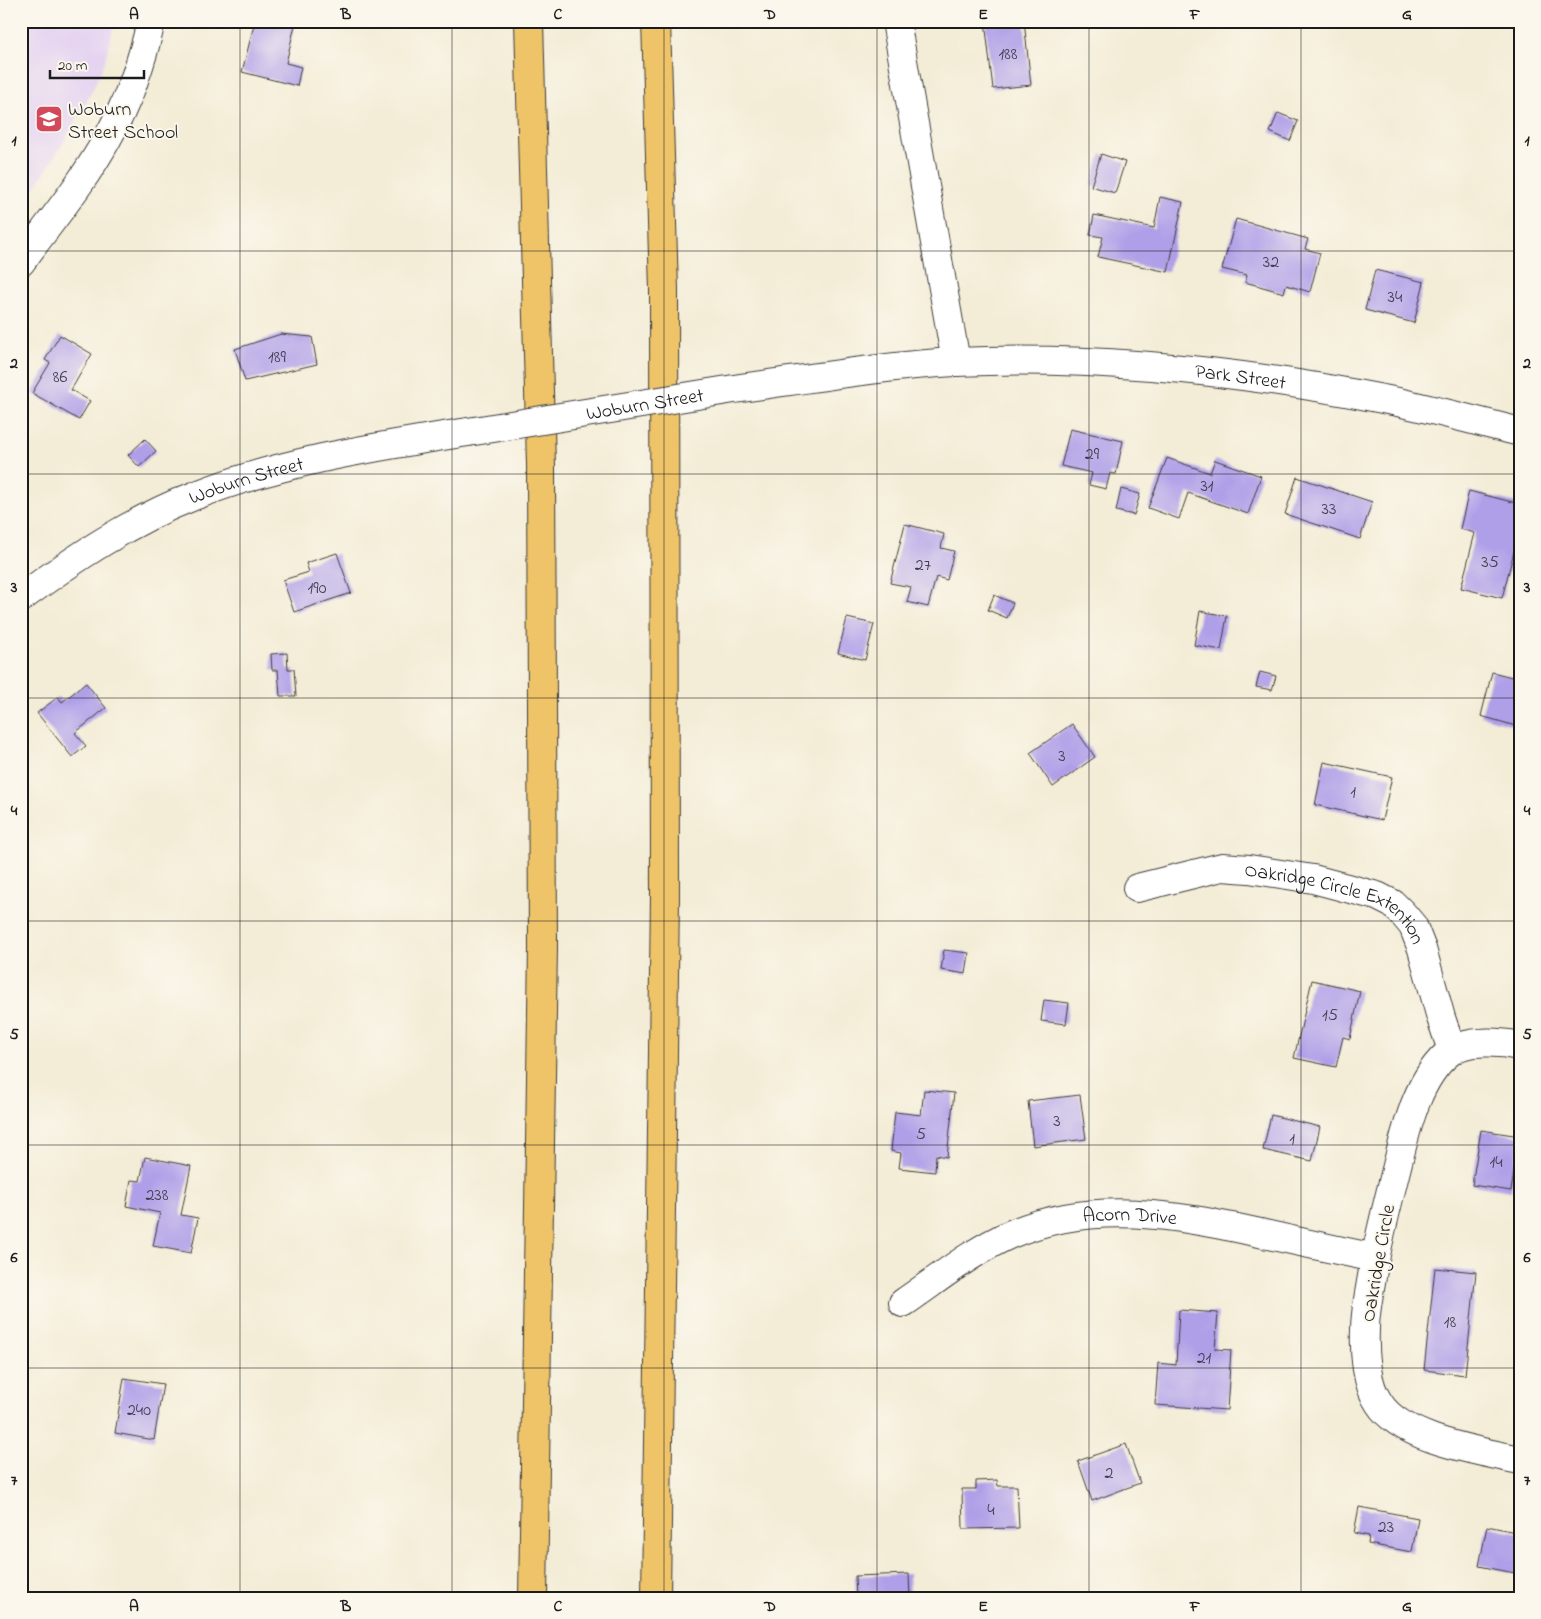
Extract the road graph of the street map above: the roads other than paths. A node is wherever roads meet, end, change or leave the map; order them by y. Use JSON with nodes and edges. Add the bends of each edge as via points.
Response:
{"nodes":[{"id":1,"x":151,"y":21,"type":"edge"},
{"id":2,"x":529,"y":21,"type":"edge"},
{"id":3,"x":656,"y":21,"type":"edge"},
{"id":4,"x":896,"y":21,"type":"edge"},
{"id":5,"x":21,"y":262,"type":"edge"},
{"id":6,"x":956,"y":362,"type":"junction"},
{"id":7,"x":1520,"y":432,"type":"edge"},
{"id":8,"x":21,"y":598,"type":"edge"},
{"id":9,"x":1136,"y":888,"type":"dead end"},
{"id":10,"x":1520,"y":1046,"type":"edge"},
{"id":11,"x":1452,"y":1050,"type":"junction"},
{"id":12,"x":1375,"y":1258,"type":"junction"},
{"id":13,"x":902,"y":1303,"type":"dead end"},
{"id":14,"x":1520,"y":1460,"type":"edge"},
{"id":15,"x":533,"y":1598,"type":"edge"},
{"id":16,"x":656,"y":1598,"type":"edge"}],
"edges":[{"from":1,"to":5,"type":"street","via":[[141,62],[111,132]]},
{"from":2,"to":15,"type":"highway","via":[[541,465],[542,908]]},
{"from":3,"to":16,"type":"highway","via":[[664,290],[665,896]]},
{"from":4,"to":6,"type":"street"},
{"from":6,"to":7,"type":"street","name":"Park Street","via":[[1084,362],[1202,372],[1389,401]]},
{"from":6,"to":8,"type":"street","name":"Woburn Street","bridge":true,"via":[[734,390],[398,443],[304,462],[194,496],[153,514],[64,566]]},
{"from":9,"to":11,"type":"street","name":"Oakridge Circle Extention","via":[[1227,867],[1313,879],[1377,896],[1404,914],[1416,932]]},
{"from":10,"to":11,"type":"street","via":[[1477,1043]]},
{"from":11,"to":12,"type":"street","name":"Oakridge Circle","via":[[1434,1069],[1412,1111]]},
{"from":12,"to":13,"type":"street","name":"Acorn Drive","via":[[1170,1216],[1106,1212],[1046,1222],[1010,1234]]},
{"from":12,"to":14,"type":"street","name":"Oakridge Circle","via":[[1365,1336],[1368,1370],[1379,1404],[1407,1427],[1425,1436]]}]}
